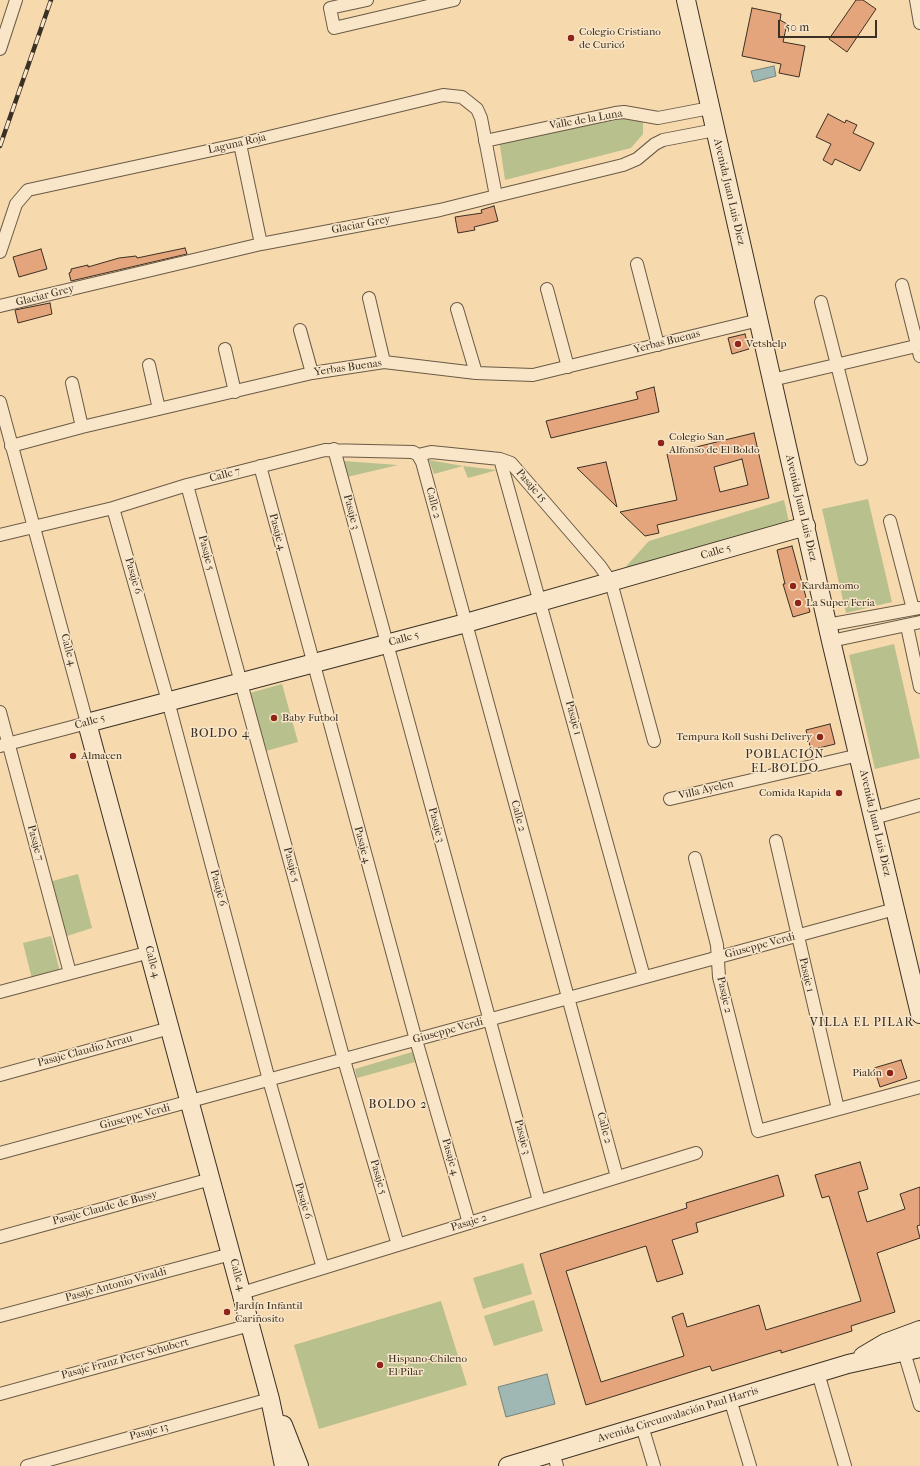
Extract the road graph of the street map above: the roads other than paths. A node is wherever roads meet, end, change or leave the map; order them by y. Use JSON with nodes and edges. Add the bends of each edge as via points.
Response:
{"nodes":[{"id":1,"x":16,"y":0,"type":"edge"},
{"id":2,"x":367,"y":0,"type":"edge"},
{"id":3,"x":454,"y":0,"type":"edge"},
{"id":4,"x":916,"y":0,"type":"edge"},
{"id":5,"x":689,"y":1,"type":"edge"},
{"id":6,"x":920,"y":23,"type":"edge"},
{"id":7,"x":0,"y":49,"type":"edge"},
{"id":8,"x":710,"y":108,"type":"junction"},
{"id":9,"x":715,"y":130,"type":"junction"},
{"id":10,"x":486,"y":141,"type":"junction"},
{"id":11,"x":240,"y":144,"type":"junction"},
{"id":12,"x":496,"y":196,"type":"junction"},
{"id":13,"x":261,"y":244,"type":"junction"},
{"id":14,"x":0,"y":252,"type":"edge"},
{"id":15,"x":637,"y":264,"type":"dead end"},
{"id":16,"x":902,"y":285,"type":"dead end"},
{"id":17,"x":547,"y":290,"type":"dead end"},
{"id":18,"x":369,"y":298,"type":"dead end"},
{"id":19,"x":821,"y":302,"type":"dead end"},
{"id":20,"x":0,"y":306,"type":"edge"},
{"id":21,"x":457,"y":309,"type":"dead end"},
{"id":22,"x":758,"y":320,"type":"junction"},
{"id":23,"x":300,"y":330,"type":"dead end"},
{"id":24,"x":658,"y":345,"type":"junction"},
{"id":25,"x":225,"y":349,"type":"dead end"},
{"id":26,"x":919,"y":349,"type":"edge"},
{"id":27,"x":384,"y":362,"type":"junction"},
{"id":28,"x":148,"y":365,"type":"dead end"},
{"id":29,"x":836,"y":365,"type":"junction"},
{"id":30,"x":568,"y":367,"type":"junction"},
{"id":31,"x":312,"y":373,"type":"junction"},
{"id":32,"x":476,"y":373,"type":"junction"},
{"id":33,"x":772,"y":380,"type":"junction"},
{"id":34,"x":72,"y":383,"type":"dead end"},
{"id":35,"x":235,"y":392,"type":"junction"},
{"id":36,"x":0,"y":402,"type":"edge"},
{"id":37,"x":159,"y":409,"type":"junction"},
{"id":38,"x":82,"y":427,"type":"junction"},
{"id":39,"x":11,"y":446,"type":"junction"},
{"id":40,"x":334,"y":449,"type":"junction"},
{"id":41,"x":418,"y":455,"type":"junction"},
{"id":42,"x":500,"y":458,"type":"junction"},
{"id":43,"x":861,"y":459,"type":"dead end"},
{"id":44,"x":260,"y":466,"type":"junction"},
{"id":45,"x":187,"y":485,"type":"junction"},
{"id":46,"x":114,"y":508,"type":"junction"},
{"id":47,"x":890,"y":521,"type":"dead end"},
{"id":48,"x":34,"y":526,"type":"junction"},
{"id":49,"x":806,"y":526,"type":"junction"},
{"id":50,"x":0,"y":534,"type":"edge"},
{"id":51,"x":611,"y":582,"type":"junction"},
{"id":52,"x":541,"y":602,"type":"junction"},
{"id":53,"x":916,"y":608,"type":"edge"},
{"id":54,"x":920,"y":622,"type":"edge"},
{"id":55,"x":466,"y":623,"type":"junction"},
{"id":56,"x":907,"y":626,"type":"junction"},
{"id":57,"x":829,"y":633,"type":"junction"},
{"id":58,"x":386,"y":644,"type":"junction"},
{"id":59,"x":313,"y":663,"type":"junction"},
{"id":60,"x":241,"y":682,"type":"junction"},
{"id":61,"x":920,"y":687,"type":"edge"},
{"id":62,"x":168,"y":701,"type":"junction"},
{"id":63,"x":0,"y":712,"type":"edge"},
{"id":64,"x":87,"y":722,"type":"junction"},
{"id":65,"x":654,"y":741,"type":"dead end"},
{"id":66,"x":4,"y":745,"type":"edge"},
{"id":67,"x":859,"y":755,"type":"junction"},
{"id":68,"x":670,"y":798,"type":"dead end"},
{"id":69,"x":920,"y":805,"type":"edge"},
{"id":70,"x":874,"y":818,"type":"junction"},
{"id":71,"x":776,"y":841,"type":"dead end"},
{"id":72,"x":695,"y":858,"type":"dead end"},
{"id":73,"x":895,"y":909,"type":"junction"},
{"id":74,"x":797,"y":936,"type":"junction"},
{"id":75,"x":150,"y":952,"type":"junction"},
{"id":76,"x":717,"y":957,"type":"junction"},
{"id":77,"x":70,"y":973,"type":"junction"},
{"id":78,"x":644,"y":977,"type":"junction"},
{"id":79,"x":0,"y":992,"type":"edge"},
{"id":80,"x":568,"y":998,"type":"junction"},
{"id":81,"x":920,"y":1014,"type":"edge"},
{"id":82,"x":490,"y":1020,"type":"junction"},
{"id":83,"x":170,"y":1028,"type":"junction"},
{"id":84,"x":416,"y":1040,"type":"junction"},
{"id":85,"x":344,"y":1060,"type":"junction"},
{"id":86,"x":0,"y":1075,"type":"edge"},
{"id":87,"x":269,"y":1080,"type":"junction"},
{"id":88,"x":920,"y":1087,"type":"edge"},
{"id":89,"x":190,"y":1102,"type":"junction"},
{"id":90,"x":838,"y":1110,"type":"junction"},
{"id":91,"x":696,"y":1153,"type":"dead end"},
{"id":92,"x":0,"y":1154,"type":"edge"},
{"id":93,"x":617,"y":1177,"type":"junction"},
{"id":94,"x":211,"y":1179,"type":"junction"},
{"id":95,"x":539,"y":1201,"type":"junction"},
{"id":96,"x":469,"y":1223,"type":"junction"},
{"id":97,"x":0,"y":1237,"type":"edge"},
{"id":98,"x":398,"y":1245,"type":"junction"},
{"id":99,"x":231,"y":1254,"type":"junction"},
{"id":100,"x":323,"y":1268,"type":"junction"},
{"id":101,"x":242,"y":1293,"type":"junction"},
{"id":102,"x":0,"y":1316,"type":"edge"},
{"id":103,"x":250,"y":1325,"type":"junction"},
{"id":104,"x":920,"y":1330,"type":"edge"},
{"id":105,"x":912,"y":1350,"type":"edge"},
{"id":106,"x":848,"y":1364,"type":"junction"},
{"id":107,"x":818,"y":1373,"type":"junction"},
{"id":108,"x":0,"y":1394,"type":"edge"},
{"id":109,"x":270,"y":1399,"type":"junction"},
{"id":110,"x":730,"y":1399,"type":"junction"},
{"id":111,"x":920,"y":1405,"type":"edge"},
{"id":112,"x":642,"y":1426,"type":"junction"},
{"id":113,"x":555,"y":1459,"type":"edge"},
{"id":114,"x":27,"y":1466,"type":"edge"},
{"id":115,"x":284,"y":1466,"type":"edge"},
{"id":116,"x":300,"y":1466,"type":"edge"},
{"id":117,"x":508,"y":1466,"type":"edge"},
{"id":118,"x":654,"y":1466,"type":"edge"},
{"id":119,"x":750,"y":1466,"type":"edge"},
{"id":120,"x":845,"y":1466,"type":"edge"}],
"edges":[{"from":1,"to":7,"type":"street"},
{"from":2,"to":3,"type":"street","via":[[330,8],[334,28]]},
{"from":4,"to":6,"type":"street"},
{"from":5,"to":8,"type":"street","name":"Avenida Juan Luis Diez"},
{"from":8,"to":9,"type":"street","name":"Avenida Juan Luis Diez"},
{"from":8,"to":10,"type":"street","name":"Valle de la Luna","via":[[658,118],[624,112],[615,113]]},
{"from":9,"to":12,"type":"street","name":"Glaciar Grey","via":[[663,140],[637,159],[623,165]]},
{"from":9,"to":22,"type":"street","name":"Avenida Juan Luis Diez"},
{"from":10,"to":11,"type":"street","name":"Laguna Roja","via":[[477,109],[462,97],[448,95]]},
{"from":10,"to":12,"type":"street","name":"Laguna Roja"},
{"from":11,"to":13,"type":"street"},
{"from":11,"to":14,"type":"street","name":"Laguna Roja","via":[[28,190],[16,204]]},
{"from":12,"to":13,"type":"street","name":"Glaciar Grey","via":[[440,210]]},
{"from":13,"to":20,"type":"street","name":"Glaciar Grey"},
{"from":15,"to":24,"type":"street"},
{"from":16,"to":26,"type":"street"},
{"from":17,"to":30,"type":"street"},
{"from":18,"to":27,"type":"street"},
{"from":19,"to":29,"type":"street"},
{"from":21,"to":32,"type":"street"},
{"from":22,"to":24,"type":"street","name":"Yerbas Buenas"},
{"from":22,"to":33,"type":"street","name":"Avenida Juan Luis Diez"},
{"from":23,"to":31,"type":"street"},
{"from":24,"to":30,"type":"street","name":"Yerbas Buenas"},
{"from":25,"to":35,"type":"street"},
{"from":26,"to":29,"type":"street"},
{"from":27,"to":31,"type":"street","name":"Yerbas Buenas"},
{"from":27,"to":32,"type":"street","name":"Yerbas Buenas"},
{"from":28,"to":37,"type":"street"},
{"from":29,"to":33,"type":"street"},
{"from":29,"to":43,"type":"street"},
{"from":30,"to":32,"type":"street","name":"Yerbas Buenas","via":[[533,375]]},
{"from":31,"to":35,"type":"street","name":"Yerbas Buenas"},
{"from":33,"to":49,"type":"street","name":"Avenida Juan Luis Diez"},
{"from":34,"to":38,"type":"street"},
{"from":35,"to":37,"type":"street","name":"Yerbas Buenas"},
{"from":36,"to":39,"type":"street","name":"Calle 4"},
{"from":37,"to":38,"type":"street","name":"Yerbas Buenas"},
{"from":38,"to":39,"type":"street","name":"Yerbas Buenas"},
{"from":39,"to":48,"type":"street","name":"Calle 4"},
{"from":40,"to":41,"type":"street","name":"Calle 7","via":[[413,452]]},
{"from":40,"to":44,"type":"street","name":"Calle 7"},
{"from":40,"to":58,"type":"street","name":"Pasaje 3"},
{"from":41,"to":42,"type":"street","name":"Pasaje 15","via":[[430,452]]},
{"from":41,"to":55,"type":"street","name":"Calle 2"},
{"from":42,"to":51,"type":"street","name":"Pasaje 15","via":[[511,463]]},
{"from":42,"to":52,"type":"street","name":"Pasaje 1"},
{"from":44,"to":45,"type":"street","name":"Calle 7"},
{"from":44,"to":59,"type":"street","name":"Pasaje 4"},
{"from":45,"to":46,"type":"street","name":"Calle 7"},
{"from":45,"to":60,"type":"street","name":"Pasaje 5"},
{"from":46,"to":48,"type":"street","name":"Calle 7"},
{"from":46,"to":62,"type":"street","name":"Pasaje 6"},
{"from":47,"to":53,"type":"street"},
{"from":48,"to":50,"type":"street","name":"Calle 7"},
{"from":48,"to":64,"type":"street","name":"Calle 4"},
{"from":49,"to":51,"type":"street","name":"Calle 5"},
{"from":49,"to":57,"type":"street","name":"Avenida Juan Luis Diez"},
{"from":51,"to":52,"type":"street","name":"Calle 5"},
{"from":51,"to":65,"type":"street","name":"Pasaje 15"},
{"from":52,"to":55,"type":"street","name":"Calle 5"},
{"from":52,"to":78,"type":"street","name":"Pasaje 1"},
{"from":53,"to":57,"type":"street"},
{"from":54,"to":56,"type":"street"},
{"from":55,"to":58,"type":"street","name":"Calle 5"},
{"from":55,"to":80,"type":"street","name":"Calle 2"},
{"from":56,"to":57,"type":"street"},
{"from":56,"to":61,"type":"street"},
{"from":57,"to":67,"type":"street","name":"Avenida Juan Luis Diez"},
{"from":58,"to":59,"type":"street","name":"Calle 5"},
{"from":58,"to":82,"type":"street","name":"Pasaje 3"},
{"from":59,"to":60,"type":"street","name":"Calle 5"},
{"from":59,"to":84,"type":"street","name":"Pasaje 4"},
{"from":60,"to":62,"type":"street","name":"Calle 5"},
{"from":60,"to":85,"type":"street","name":"Pasaje 5"},
{"from":62,"to":64,"type":"street","name":"Calle 5"},
{"from":62,"to":87,"type":"street","name":"Pasaje 6"},
{"from":63,"to":66,"type":"street","name":"Pasaje 7"},
{"from":64,"to":66,"type":"street","name":"Calle 5"},
{"from":64,"to":75,"type":"street","name":"Calle 4"},
{"from":66,"to":77,"type":"street","name":"Pasaje 7"},
{"from":67,"to":68,"type":"street","name":"Villa Ayelen"},
{"from":67,"to":70,"type":"street","name":"Avenida Juan Luis Diez"},
{"from":69,"to":70,"type":"street"},
{"from":70,"to":73,"type":"street","name":"Avenida Juan Luis Diez"},
{"from":71,"to":74,"type":"street","name":"Pasaje 1"},
{"from":72,"to":76,"type":"street","name":"Pasaje 2","via":[[717,945]]},
{"from":73,"to":74,"type":"street","name":"Giuseppe Verdi"},
{"from":73,"to":81,"type":"street","name":"Avenida Juan Luis Diez"},
{"from":74,"to":76,"type":"street","name":"Giuseppe Verdi"},
{"from":74,"to":90,"type":"street","name":"Pasaje 1"},
{"from":75,"to":77,"type":"street"},
{"from":75,"to":83,"type":"street","name":"Calle 4"},
{"from":76,"to":78,"type":"street","name":"Giuseppe Verdi"},
{"from":76,"to":90,"type":"street","name":"Pasaje 2","via":[[719,977],[758,1131]]},
{"from":77,"to":79,"type":"street"},
{"from":78,"to":80,"type":"street","name":"Giuseppe Verdi"},
{"from":80,"to":82,"type":"street","name":"Giuseppe Verdi"},
{"from":80,"to":93,"type":"street","name":"Calle 2"},
{"from":82,"to":84,"type":"street","name":"Giuseppe Verdi"},
{"from":82,"to":95,"type":"street","name":"Pasaje 3"},
{"from":83,"to":86,"type":"street","name":"Pasaje Claudio Arrau"},
{"from":83,"to":89,"type":"street","name":"Calle 4"},
{"from":84,"to":85,"type":"street","name":"Giuseppe Verdi"},
{"from":84,"to":96,"type":"street","name":"Pasaje 4"},
{"from":85,"to":87,"type":"street","name":"Giuseppe Verdi"},
{"from":85,"to":98,"type":"street","name":"Pasaje 5"},
{"from":87,"to":89,"type":"street","name":"Giuseppe Verdi"},
{"from":87,"to":100,"type":"street","name":"Pasaje 6"},
{"from":88,"to":90,"type":"street"},
{"from":89,"to":92,"type":"street","name":"Giuseppe Verdi"},
{"from":89,"to":94,"type":"street","name":"Calle 4"},
{"from":91,"to":93,"type":"street","name":"Pasaje 2"},
{"from":93,"to":95,"type":"street","name":"Pasaje 2"},
{"from":94,"to":97,"type":"street","name":"Pasaje Claude de Bussy"},
{"from":94,"to":99,"type":"street","name":"Calle 4"},
{"from":95,"to":96,"type":"street","name":"Pasaje 2"},
{"from":96,"to":98,"type":"street","name":"Pasaje 2"},
{"from":98,"to":100,"type":"street","name":"Pasaje 2"},
{"from":99,"to":101,"type":"street","name":"Calle 4"},
{"from":99,"to":102,"type":"street","name":"Pasaje Antonio Vivaldi"},
{"from":100,"to":101,"type":"street","name":"Pasaje 2"},
{"from":101,"to":103,"type":"street","name":"Calle 4"},
{"from":103,"to":108,"type":"street","name":"Pasaje Franz Peter Schubert"},
{"from":103,"to":109,"type":"street","name":"Calle 4"},
{"from":104,"to":106,"type":"street","name":"Avenida Circunvalación Paul Harris","via":[[884,1343]]},
{"from":105,"to":106,"type":"street","name":"Avenida Circunvalación Paul Harris"},
{"from":105,"to":111,"type":"street"},
{"from":106,"to":107,"type":"street","name":"Avenida Circunvalación Paul Harris"},
{"from":107,"to":110,"type":"street","name":"Avenida Circunvalación Paul Harris"},
{"from":107,"to":120,"type":"street"},
{"from":109,"to":114,"type":"street","name":"Pasaje 13"},
{"from":109,"to":115,"type":"street","name":"Calle 4"},
{"from":109,"to":116,"type":"street","name":"Calle 4"},
{"from":110,"to":112,"type":"street","name":"Avenida Circunvalación Paul Harris"},
{"from":110,"to":119,"type":"street"},
{"from":112,"to":113,"type":"street","name":"Avenida Circunvalación Paul Harris"},
{"from":112,"to":118,"type":"street"},
{"from":113,"to":117,"type":"street","name":"Avenida Circunvalación Paul Harris"}]}
